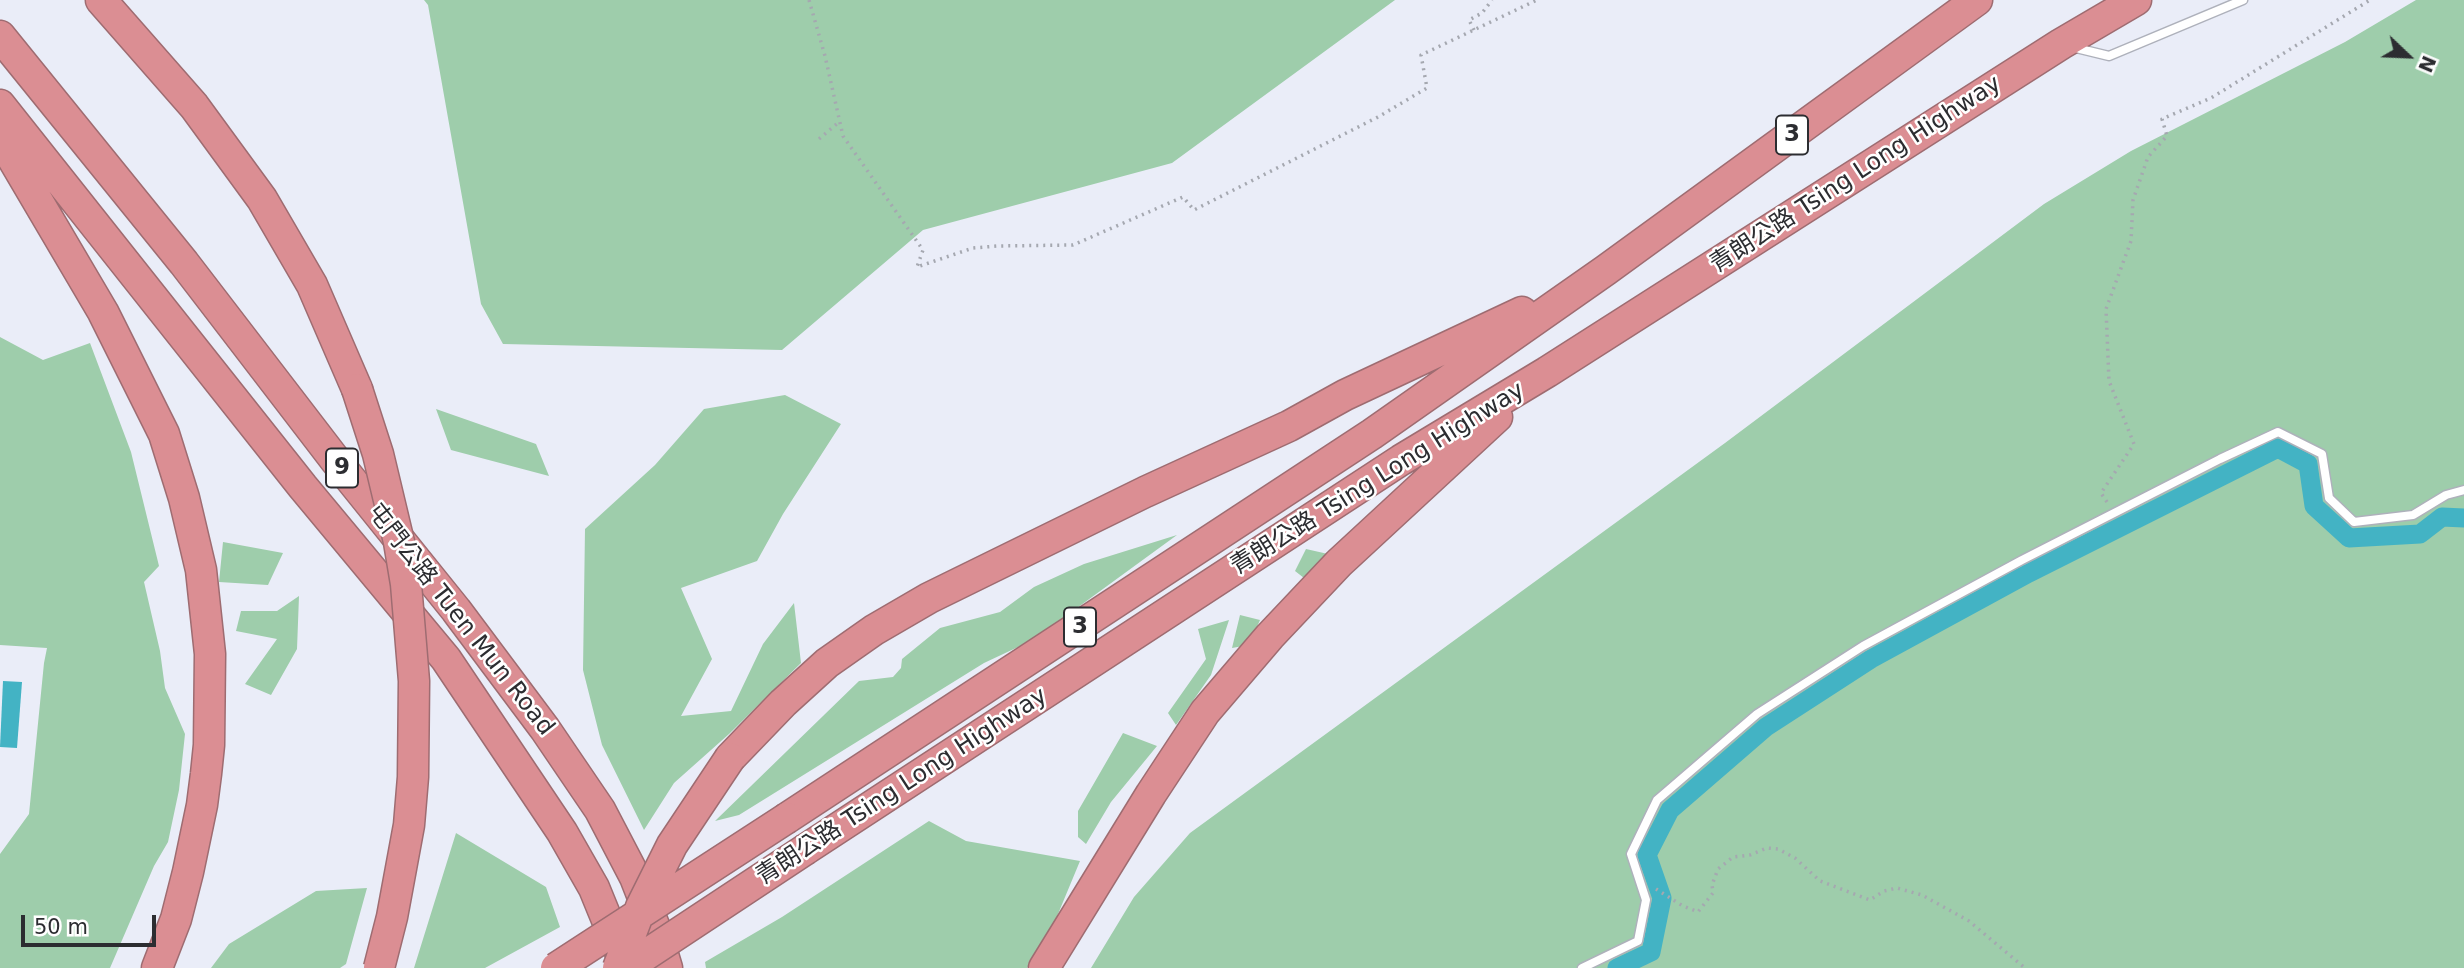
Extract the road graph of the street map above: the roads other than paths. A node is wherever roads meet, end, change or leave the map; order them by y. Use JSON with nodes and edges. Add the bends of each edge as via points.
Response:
{"nodes":[{"id":1,"x":101,"y":0,"type":"edge"},
{"id":2,"x":1977,"y":0,"type":"edge"},
{"id":3,"x":2243,"y":0,"type":"edge"},
{"id":4,"x":2132,"y":2,"type":"edge"},
{"id":5,"x":1955,"y":10,"type":"edge"},
{"id":6,"x":0,"y":36,"type":"edge"},
{"id":7,"x":2061,"y":44,"type":"junction"},
{"id":8,"x":0,"y":105,"type":"edge"},
{"id":9,"x":0,"y":137,"type":"edge"},
{"id":10,"x":1606,"y":270,"type":"junction"},
{"id":11,"x":1547,"y":372,"type":"junction"},
{"id":12,"x":2464,"y":490,"type":"edge"},
{"id":13,"x":622,"y":962,"type":"edge"},
{"id":14,"x":157,"y":968,"type":"edge"},
{"id":15,"x":379,"y":968,"type":"edge"},
{"id":16,"x":556,"y":968,"type":"edge"},
{"id":17,"x":667,"y":968,"type":"edge"},
{"id":18,"x":1044,"y":968,"type":"edge"},
{"id":19,"x":1582,"y":968,"type":"edge"}],
"edges":[{"from":1,"to":15,"type":"highway","bridge":true,"via":[[194,106],[262,199],[312,285],[357,389],[378,454],[406,584],[414,681],[409,825]]},
{"from":2,"to":5,"type":"highway","name":"青朗公路 Tsing Long Highway","number":"3"},
{"from":3,"to":7,"type":"lane","via":[[2109,56]]},
{"from":4,"to":7,"type":"highway","name":"青朗公路 Tsing Long Highway","number":"3"},
{"from":5,"to":10,"type":"highway","name":"青朗公路 Tsing Long Highway","number":"3"},
{"from":6,"to":17,"type":"highway","name":"屯門公路 Tuen Mun Road","number":"9","via":[[184,263],[545,729],[600,810],[635,877]]},
{"from":7,"to":11,"type":"highway","name":"青朗公路 Tsing Long Highway","number":"3"},
{"from":8,"to":13,"type":"highway","name":"屯門公路 Tuen Mun Road","number":"9","via":[[303,487],[446,659],[562,832],[594,888]]},
{"from":9,"to":14,"type":"highway","via":[[103,312],[164,434],[196,547],[210,654],[209,745],[191,861]]},
{"from":10,"to":13,"type":"highway","bridge":true,"via":[[929,598],[827,663],[717,774],[640,907]]},
{"from":10,"to":16,"type":"highway","name":"青朗公路 Tsing Long Highway","number":"3","bridge":true,"via":[[1372,434]]},
{"from":11,"to":13,"type":"highway","name":"青朗公路 Tsing Long Highway","number":"3","bridge":true,"via":[[1401,460],[806,849]]},
{"from":11,"to":18,"type":"highway","via":[[1339,563],[1213,703]]},
{"from":12,"to":19,"type":"lane","via":[[2413,515],[2354,522],[2329,498],[2322,454],[2278,432],[2113,513],[1863,646],[1757,714],[1657,800],[1631,854],[1646,900],[1638,942]]}]}
